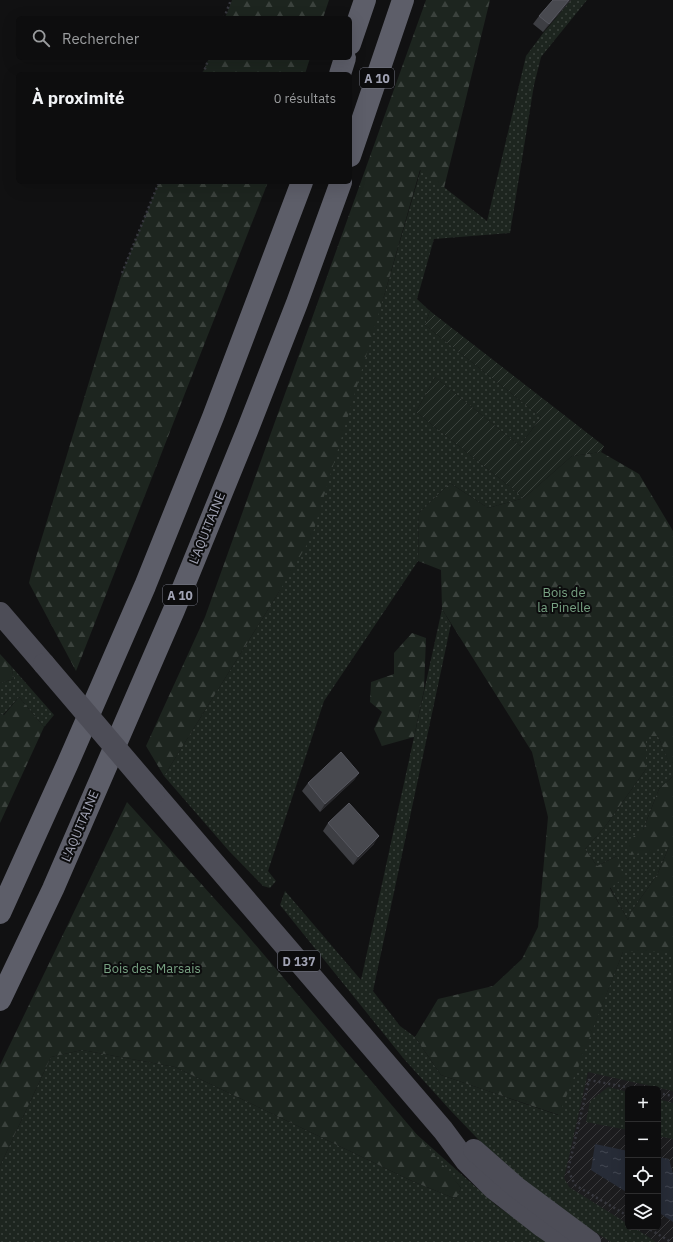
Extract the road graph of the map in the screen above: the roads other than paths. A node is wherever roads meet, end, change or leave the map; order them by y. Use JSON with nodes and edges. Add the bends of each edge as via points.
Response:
{"nodes":[{"id":1,"x":365,"y":0,"type":"edge"},
{"id":2,"x":403,"y":0,"type":"edge"},
{"id":3,"x":352,"y":38,"type":"edge"},
{"id":4,"x":344,"y":60,"type":"edge"},
{"id":5,"x":341,"y":72,"type":"edge"},
{"id":6,"x":352,"y":150,"type":"edge"},
{"id":7,"x":301,"y":184,"type":"edge"},
{"id":8,"x":340,"y":184,"type":"edge"},
{"id":9,"x":0,"y":613,"type":"edge"},
{"id":10,"x":0,"y":913,"type":"edge"},
{"id":11,"x":0,"y":1000,"type":"edge"},
{"id":12,"x":443,"y":1130,"type":"junction"},
{"id":13,"x":565,"y":1242,"type":"edge"},
{"id":14,"x":590,"y":1242,"type":"edge"}],
"edges":[{"from":1,"to":3,"type":"highway"},
{"from":2,"to":6,"type":"highway","number":"A 10"},
{"from":4,"to":5,"type":"highway","number":"A 10"},
{"from":7,"to":10,"type":"highway","number":"A 10","via":[[213,417],[144,586]]},
{"from":8,"to":11,"type":"highway","name":"L'AQUITAINE","number":"A 10","via":[[297,303],[174,610],[53,889]]},
{"from":9,"to":12,"type":"main road","number":"D 137","bridge":true},
{"from":12,"to":13,"type":"main road","number":"D 137","via":[[466,1161],[493,1188]]},
{"from":12,"to":14,"type":"main road","number":"D 137","via":[[477,1152],[516,1187]]}]}
